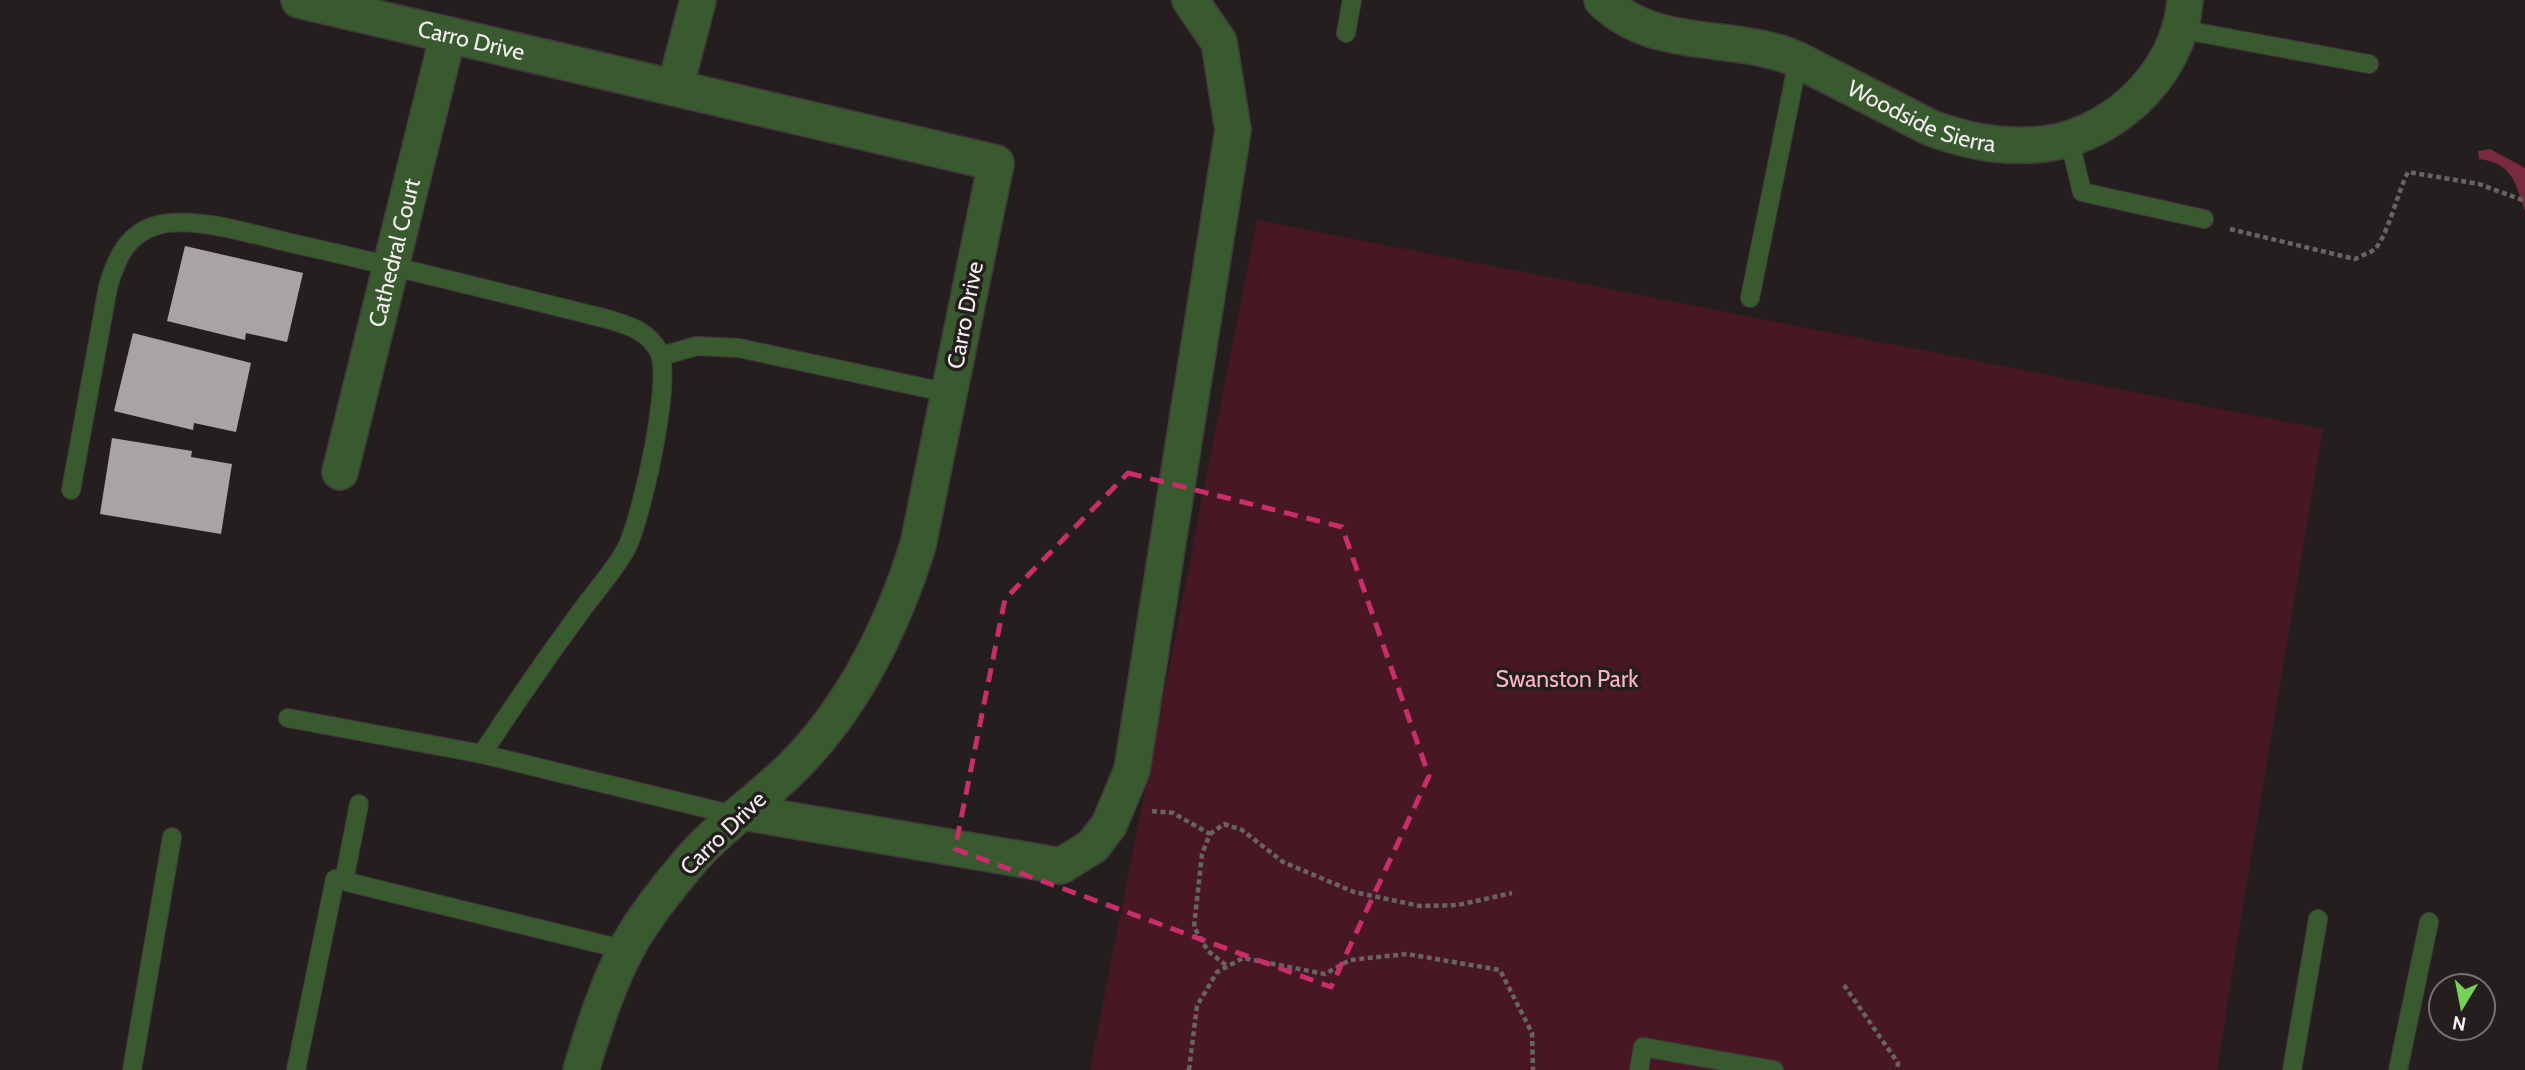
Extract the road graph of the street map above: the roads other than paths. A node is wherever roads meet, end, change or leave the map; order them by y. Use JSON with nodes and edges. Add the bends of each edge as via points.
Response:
{"nodes":[{"id":1,"x":299,"y":0,"type":"edge"},
{"id":2,"x":698,"y":0,"type":"edge"},
{"id":3,"x":1189,"y":0,"type":"edge"},
{"id":4,"x":1352,"y":0,"type":"edge"},
{"id":5,"x":1602,"y":0,"type":"edge"},
{"id":6,"x":2182,"y":15,"type":"edge"},
{"id":7,"x":1346,"y":33,"type":"dead end"},
{"id":8,"x":448,"y":35,"type":"junction"},
{"id":9,"x":1798,"y":61,"type":"junction"},
{"id":10,"x":2369,"y":64,"type":"dead end"},
{"id":11,"x":675,"y":88,"type":"junction"},
{"id":12,"x":2069,"y":138,"type":"junction"},
{"id":13,"x":2204,"y":219,"type":"road end"},
{"id":14,"x":391,"y":265,"type":"junction"},
{"id":15,"x":1750,"y":298,"type":"dead end"},
{"id":16,"x":662,"y":356,"type":"junction"},
{"id":17,"x":949,"y":393,"type":"junction"},
{"id":18,"x":340,"y":472,"type":"dead end"},
{"id":19,"x":71,"y":490,"type":"dead end"},
{"id":20,"x":288,"y":718,"type":"dead end"},
{"id":21,"x":482,"y":754,"type":"junction"},
{"id":22,"x":359,"y":804,"type":"dead end"},
{"id":23,"x":741,"y":814,"type":"junction"},
{"id":24,"x":172,"y":837,"type":"dead end"},
{"id":25,"x":344,"y":881,"type":"junction"},
{"id":26,"x":2318,"y":919,"type":"dead end"},
{"id":27,"x":2429,"y":922,"type":"dead end"},
{"id":28,"x":626,"y":950,"type":"junction"},
{"id":29,"x":132,"y":1070,"type":"edge"},
{"id":30,"x":296,"y":1070,"type":"edge"},
{"id":31,"x":581,"y":1070,"type":"edge"},
{"id":32,"x":1639,"y":1070,"type":"edge"},
{"id":33,"x":1774,"y":1070,"type":"edge"},
{"id":34,"x":2292,"y":1070,"type":"edge"},
{"id":35,"x":2398,"y":1070,"type":"edge"}],
"edges":[{"from":1,"to":8,"type":"street","name":"Carro Drive"},
{"from":2,"to":11,"type":"street"},
{"from":3,"to":23,"type":"street","via":[[1219,42],[1233,130],[1132,770],[1109,825],[1093,846],[1060,866]]},
{"from":4,"to":7,"type":"lane"},
{"from":5,"to":9,"type":"street","name":"Woodside Sierra","via":[[1654,32],[1759,48]]},
{"from":6,"to":10,"type":"lane"},
{"from":6,"to":12,"type":"street","name":"Woodside Sierra","via":[[2162,68],[2134,102],[2099,126]]},
{"from":8,"to":11,"type":"street","name":"Carro Drive"},
{"from":8,"to":14,"type":"street","name":"Cathedral Court"},
{"from":9,"to":12,"type":"street","name":"Woodside Sierra","via":[[1956,137],[1987,144],[2033,145]]},
{"from":9,"to":15,"type":"lane"},
{"from":11,"to":17,"type":"street","name":"Carro Drive","via":[[996,163]]},
{"from":12,"to":13,"type":"lane","via":[[2082,192]]},
{"from":14,"to":16,"type":"lane","via":[[623,323],[649,337]]},
{"from":14,"to":18,"type":"street","name":"Cathedral Court"},
{"from":14,"to":19,"type":"lane","via":[[216,226],[183,222],[143,230],[127,243],[116,261],[108,288]]},
{"from":16,"to":17,"type":"lane","via":[[697,346],[739,348]]},
{"from":16,"to":21,"type":"lane","via":[[662,388],[646,488],[626,548]]},
{"from":17,"to":23,"type":"street","name":"Carro Drive","via":[[918,545],[882,643],[842,709],[792,768]]},
{"from":20,"to":21,"type":"lane"},
{"from":21,"to":23,"type":"lane"},
{"from":22,"to":25,"type":"lane"},
{"from":23,"to":28,"type":"street","name":"Carro Drive","via":[[682,870]]},
{"from":24,"to":29,"type":"lane"},
{"from":25,"to":28,"type":"lane"},
{"from":25,"to":30,"type":"lane","via":[[335,878]]},
{"from":26,"to":34,"type":"lane"},
{"from":27,"to":35,"type":"lane"},
{"from":28,"to":31,"type":"street","name":"Carro Drive","via":[[600,1009]]},
{"from":32,"to":33,"type":"lane","via":[[1643,1047]]}]}
